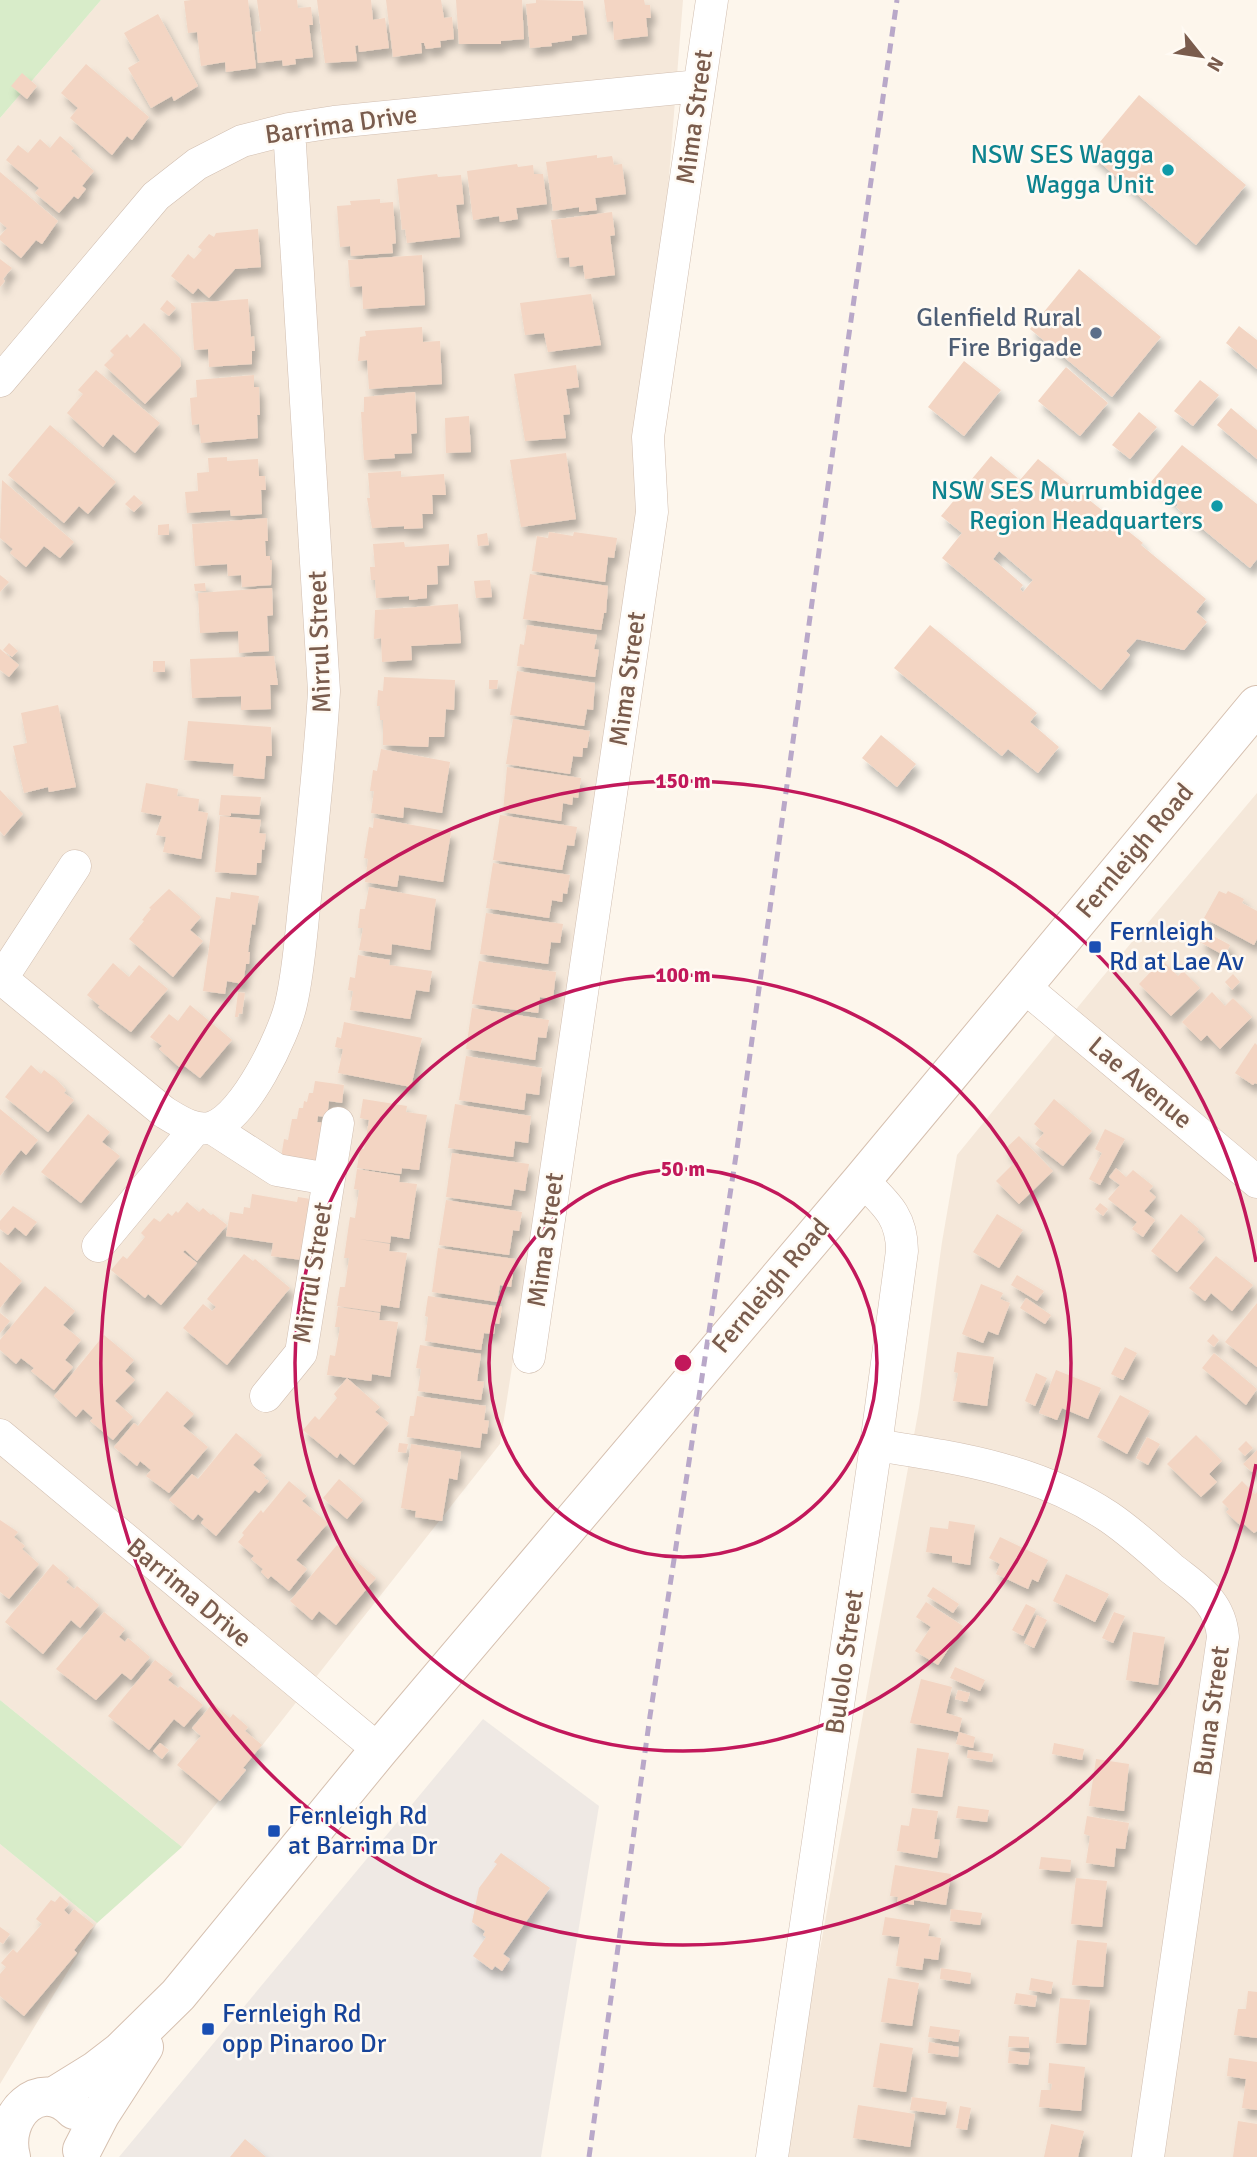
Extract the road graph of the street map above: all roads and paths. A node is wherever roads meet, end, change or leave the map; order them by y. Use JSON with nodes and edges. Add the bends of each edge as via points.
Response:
{"nodes":[{"id":1,"x":712,"y":0,"type":"edge"},
{"id":2,"x":699,"y":86,"type":"junction"},
{"id":3,"x":289,"y":129,"type":"junction"},
{"id":4,"x":0,"y":381,"type":"edge"},
{"id":5,"x":1257,"y":705,"type":"edge"},
{"id":6,"x":75,"y":866,"type":"dead end"},
{"id":7,"x":1,"y":980,"type":"edge"},
{"id":8,"x":1022,"y":985,"type":"junction"},
{"id":9,"x":338,"y":1123,"type":"dead end"},
{"id":10,"x":204,"y":1128,"type":"junction"},
{"id":11,"x":328,"y":1179,"type":"junction"},
{"id":12,"x":862,"y":1180,"type":"junction"},
{"id":13,"x":1257,"y":1182,"type":"edge"},
{"id":14,"x":98,"y":1246,"type":"dead end"},
{"id":15,"x":529,"y":1357,"type":"dead end"},
{"id":16,"x":266,"y":1396,"type":"dead end"},
{"id":17,"x":0,"y":1435,"type":"edge"},
{"id":18,"x":876,"y":1445,"type":"junction"},
{"id":19,"x":379,"y":1750,"type":"junction"},
{"id":20,"x":178,"y":1995,"type":"junction"},
{"id":21,"x":0,"y":2084,"type":"edge"},
{"id":22,"x":44,"y":2098,"type":"junction"},
{"id":23,"x":5,"y":2141,"type":"edge"},
{"id":24,"x":80,"y":2153,"type":"edge"},
{"id":25,"x":772,"y":2157,"type":"edge"},
{"id":26,"x":1148,"y":2157,"type":"edge"}],
"edges":[{"from":1,"to":2,"type":"street","name":"Mima Street"},
{"from":2,"to":3,"type":"street","name":"Barrima Drive"},
{"from":2,"to":15,"type":"street","name":"Mima Street","via":[[648,438],[652,512]]},
{"from":3,"to":4,"type":"street","name":"Barrima Drive","via":[[242,141],[197,164],[156,196]]},
{"from":3,"to":10,"type":"street","name":"Mirrul Street","via":[[321,618],[324,691],[320,761],[292,1003],[281,1037],[246,1096],[229,1117]]},
{"from":5,"to":8,"type":"street","name":"Fernleigh Road"},
{"from":6,"to":7,"type":"street"},
{"from":7,"to":10,"type":"street","name":"Mirrul Street","via":[[164,1112],[181,1123]]},
{"from":8,"to":12,"type":"street","name":"Fernleigh Road"},
{"from":8,"to":13,"type":"street","name":"Lae Avenue"},
{"from":9,"to":11,"type":"street","name":"Mirrul Street"},
{"from":10,"to":11,"type":"street","name":"Mirrul Street","via":[[277,1170]]},
{"from":10,"to":14,"type":"street","name":"Mirrul Street"},
{"from":11,"to":16,"type":"street","name":"Mirrul Street","via":[[301,1353]]},
{"from":12,"to":18,"type":"street","name":"Bulolo Street","via":[[891,1210],[902,1234]]},
{"from":12,"to":19,"type":"street","name":"Fernleigh Road"},
{"from":17,"to":19,"type":"street","name":"Barrima Drive"},
{"from":18,"to":25,"type":"street","name":"Bulolo Street"},
{"from":18,"to":26,"type":"street","name":"Buna Street","via":[[972,1460],[1068,1494],[1109,1517],[1143,1544],[1200,1592],[1222,1621]]},
{"from":19,"to":20,"type":"street","name":"Fernleigh Road"},
{"from":20,"to":22,"type":"street","name":"Fernleigh Road","via":[[95,2071]]},
{"from":20,"to":24,"type":"street","name":"Fernleigh Road"},
{"from":21,"to":22,"type":"street"},
{"from":22,"to":23,"type":"street","name":"Fernleigh Road","via":[[16,2109]]},
{"from":22,"to":24,"type":"street","via":[[70,2106],[81,2121],[84,2140]]}]}
